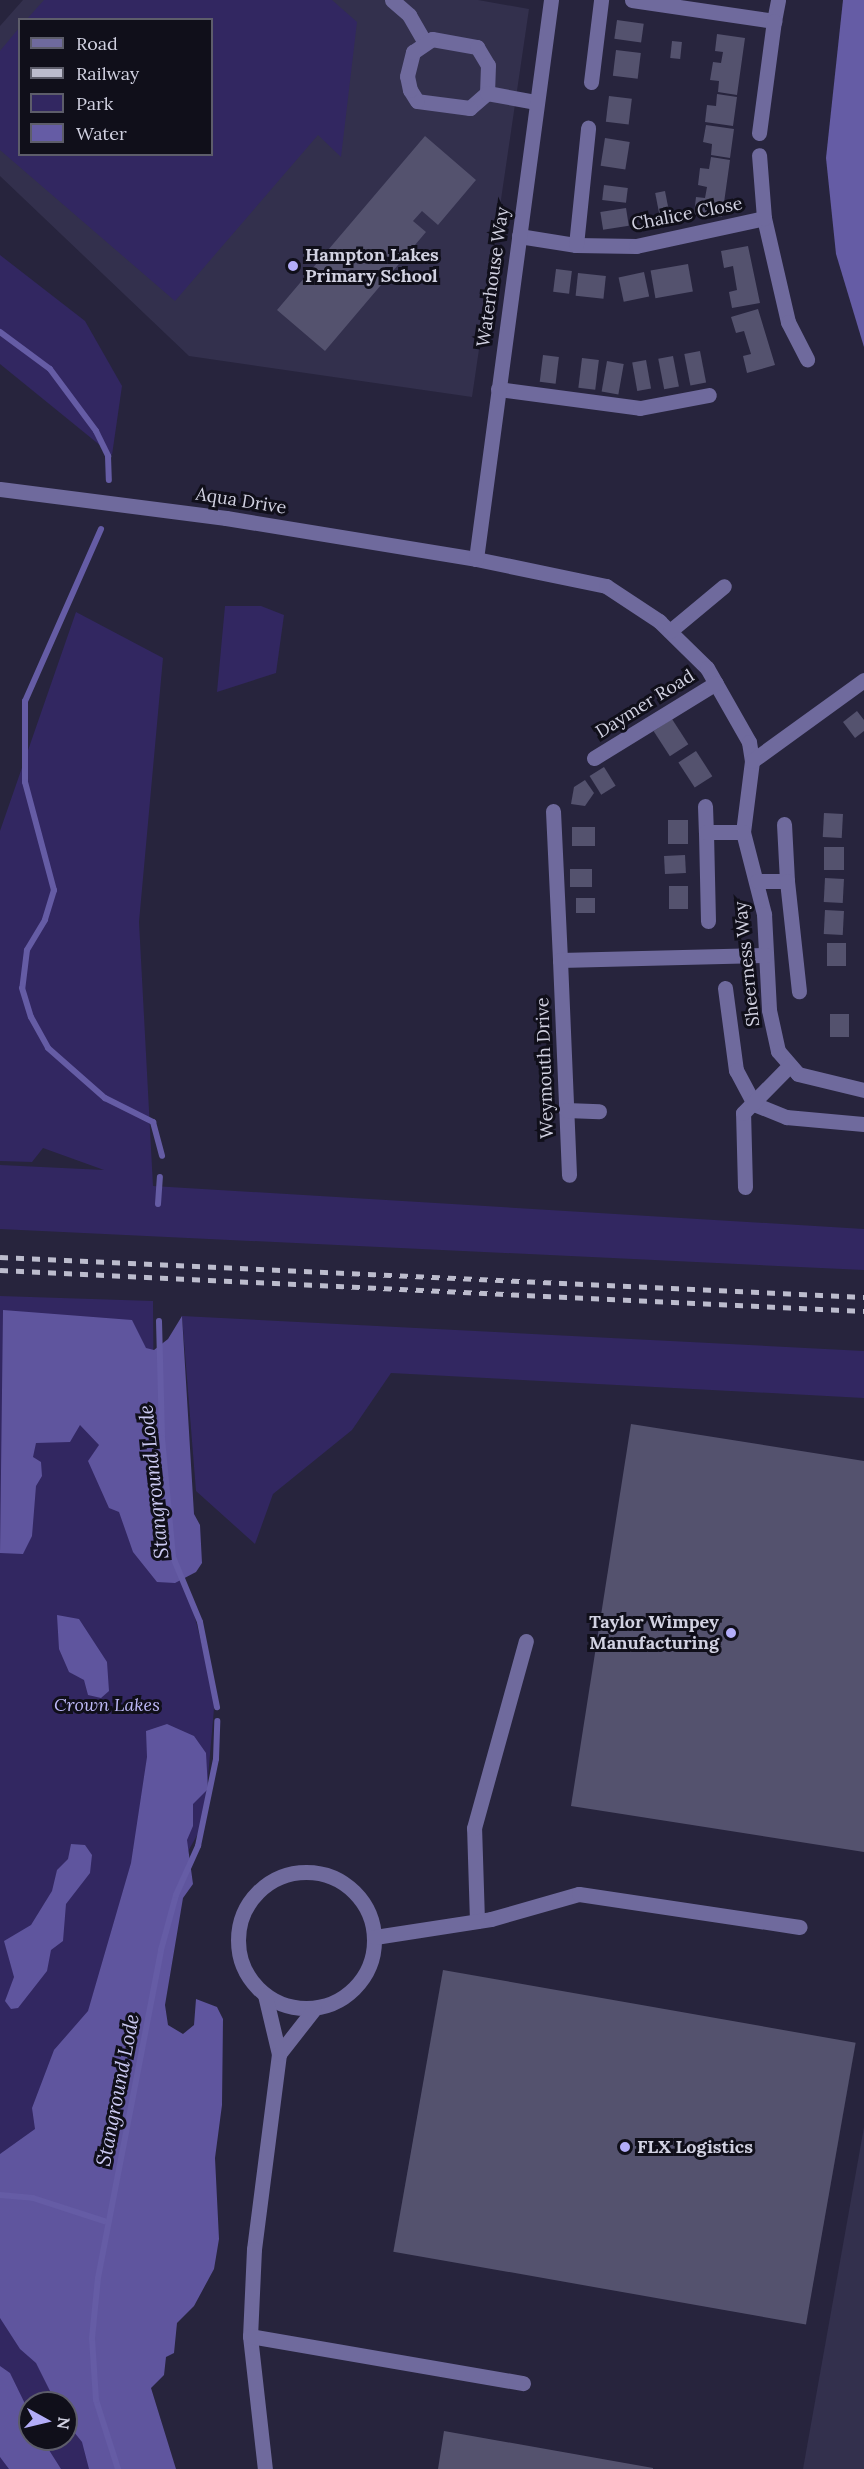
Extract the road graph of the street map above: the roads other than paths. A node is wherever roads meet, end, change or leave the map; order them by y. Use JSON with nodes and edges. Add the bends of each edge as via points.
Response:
{"nodes":[{"id":1,"x":392,"y":0,"type":"edge"},
{"id":2,"x":551,"y":0,"type":"edge"},
{"id":3,"x":601,"y":0,"type":"edge"},
{"id":4,"x":632,"y":0,"type":"edge"},
{"id":5,"x":778,"y":0,"type":"edge"},
{"id":6,"x":774,"y":21,"type":"junction"},
{"id":7,"x":424,"y":41,"type":"junction"},
{"id":8,"x":591,"y":82,"type":"dead end"},
{"id":9,"x":488,"y":93,"type":"junction"},
{"id":10,"x":537,"y":102,"type":"junction"},
{"id":11,"x":588,"y":128,"type":"dead end"},
{"id":12,"x":759,"y":133,"type":"dead end"},
{"id":13,"x":759,"y":155,"type":"dead end"},
{"id":14,"x":764,"y":218,"type":"junction"},
{"id":15,"x":519,"y":236,"type":"junction"},
{"id":16,"x":576,"y":245,"type":"junction"},
{"id":17,"x":807,"y":359,"type":"dead end"},
{"id":18,"x":498,"y":389,"type":"junction"},
{"id":19,"x":709,"y":395,"type":"dead end"},
{"id":20,"x":0,"y":489,"type":"edge"},
{"id":21,"x":476,"y":559,"type":"junction"},
{"id":22,"x":724,"y":586,"type":"dead end"},
{"id":23,"x":670,"y":631,"type":"junction"},
{"id":24,"x":864,"y":680,"type":"edge"},
{"id":25,"x":716,"y":683,"type":"junction"},
{"id":26,"x":594,"y":758,"type":"dead end"},
{"id":27,"x":752,"y":761,"type":"junction"},
{"id":28,"x":705,"y":806,"type":"dead end"},
{"id":29,"x":553,"y":811,"type":"dead end"},
{"id":30,"x":784,"y":824,"type":"dead end"},
{"id":31,"x":706,"y":831,"type":"junction"},
{"id":32,"x":742,"y":832,"type":"junction"},
{"id":33,"x":787,"y":880,"type":"junction"},
{"id":34,"x":757,"y":881,"type":"junction"},
{"id":35,"x":708,"y":921,"type":"dead end"},
{"id":36,"x":766,"y":955,"type":"junction"},
{"id":37,"x":560,"y":960,"type":"junction"},
{"id":38,"x":725,"y":988,"type":"dead end"},
{"id":39,"x":799,"y":991,"type":"dead end"},
{"id":40,"x":790,"y":1065,"type":"junction"},
{"id":41,"x":864,"y":1090,"type":"edge"},
{"id":42,"x":754,"y":1104,"type":"junction"},
{"id":43,"x":566,"y":1110,"type":"junction"},
{"id":44,"x":599,"y":1111,"type":"dead end"},
{"id":45,"x":864,"y":1124,"type":"edge"},
{"id":46,"x":569,"y":1175,"type":"dead end"},
{"id":47,"x":745,"y":1186,"type":"dead end"},
{"id":48,"x":526,"y":1641,"type":"dead end"},
{"id":49,"x":477,"y":1921,"type":"junction"},
{"id":50,"x":800,"y":1927,"type":"dead end"},
{"id":51,"x":375,"y":1937,"type":"junction"},
{"id":52,"x":265,"y":1995,"type":"junction"},
{"id":53,"x":314,"y":2009,"type":"junction"},
{"id":54,"x":279,"y":2055,"type":"junction"},
{"id":55,"x":250,"y":2336,"type":"junction"},
{"id":56,"x":523,"y":2383,"type":"dead end"},
{"id":57,"x":265,"y":2469,"type":"edge"}],
"edges":[{"from":1,"to":7,"type":"street","via":[[409,15]]},
{"from":2,"to":10,"type":"street","name":"Waterhouse Way"},
{"from":3,"to":8,"type":"street"},
{"from":4,"to":6,"type":"street"},
{"from":5,"to":6,"type":"street"},
{"from":6,"to":12,"type":"street"},
{"from":7,"to":9,"type":"street","via":[[477,47],[488,65]]},
{"from":7,"to":9,"type":"street","via":[[413,52],[407,76],[417,101],[470,108]]},
{"from":9,"to":10,"type":"street"},
{"from":10,"to":15,"type":"street","name":"Waterhouse Way"},
{"from":11,"to":16,"type":"street"},
{"from":13,"to":14,"type":"street","name":"Chalice Close"},
{"from":14,"to":16,"type":"street","name":"Chalice Close","via":[[636,246]]},
{"from":14,"to":17,"type":"street","via":[[788,322]]},
{"from":15,"to":16,"type":"street","name":"Chalice Close"},
{"from":15,"to":18,"type":"street","name":"Waterhouse Way"},
{"from":18,"to":19,"type":"street","via":[[640,408]]},
{"from":18,"to":21,"type":"street","name":"Waterhouse Way"},
{"from":20,"to":21,"type":"street","name":"Aqua Drive","via":[[226,518]]},
{"from":21,"to":23,"type":"street","name":"Sheerness Way","via":[[606,586]]},
{"from":22,"to":23,"type":"street"},
{"from":23,"to":25,"type":"street","name":"Sheerness Way"},
{"from":24,"to":27,"type":"street"},
{"from":25,"to":26,"type":"street","name":"Daymer Road"},
{"from":25,"to":27,"type":"street","name":"Sheerness Way","via":[[749,742]]},
{"from":27,"to":32,"type":"street","name":"Sheerness Way"},
{"from":28,"to":31,"type":"street","name":"Sheerness Way"},
{"from":29,"to":37,"type":"street","name":"Weymouth Drive"},
{"from":30,"to":33,"type":"street"},
{"from":31,"to":32,"type":"street"},
{"from":31,"to":35,"type":"street","name":"Sheerness Way"},
{"from":32,"to":34,"type":"street","name":"Sheerness Way"},
{"from":33,"to":34,"type":"street","name":"Sheerness Way"},
{"from":33,"to":39,"type":"street"},
{"from":34,"to":36,"type":"street","name":"Sheerness Way"},
{"from":36,"to":37,"type":"street"},
{"from":36,"to":40,"type":"street","name":"Sheerness Way","via":[[775,1041]]},
{"from":37,"to":43,"type":"street","name":"Weymouth Drive"},
{"from":38,"to":42,"type":"street","via":[[736,1070]]},
{"from":40,"to":41,"type":"street","via":[[798,1074]]},
{"from":40,"to":42,"type":"street"},
{"from":42,"to":45,"type":"street","via":[[786,1118]]},
{"from":42,"to":47,"type":"street","via":[[743,1113]]},
{"from":43,"to":44,"type":"street"},
{"from":43,"to":46,"type":"street","name":"Weymouth Drive"},
{"from":48,"to":49,"type":"street","via":[[474,1828]]},
{"from":49,"to":50,"type":"street","via":[[579,1894]]},
{"from":49,"to":51,"type":"street"},
{"from":51,"to":52,"type":"street","via":[[365,1904],[341,1880],[307,1871],[274,1879],[249,1902],[237,1935],[243,1968]]},
{"from":51,"to":53,"type":"street","via":[[368,1971],[346,1997]]},
{"from":52,"to":53,"type":"street","via":[[288,2007]]},
{"from":52,"to":54,"type":"street"},
{"from":53,"to":54,"type":"street"},
{"from":54,"to":55,"type":"street","via":[[254,2249]]},
{"from":55,"to":56,"type":"street"},
{"from":55,"to":57,"type":"street"}]}
